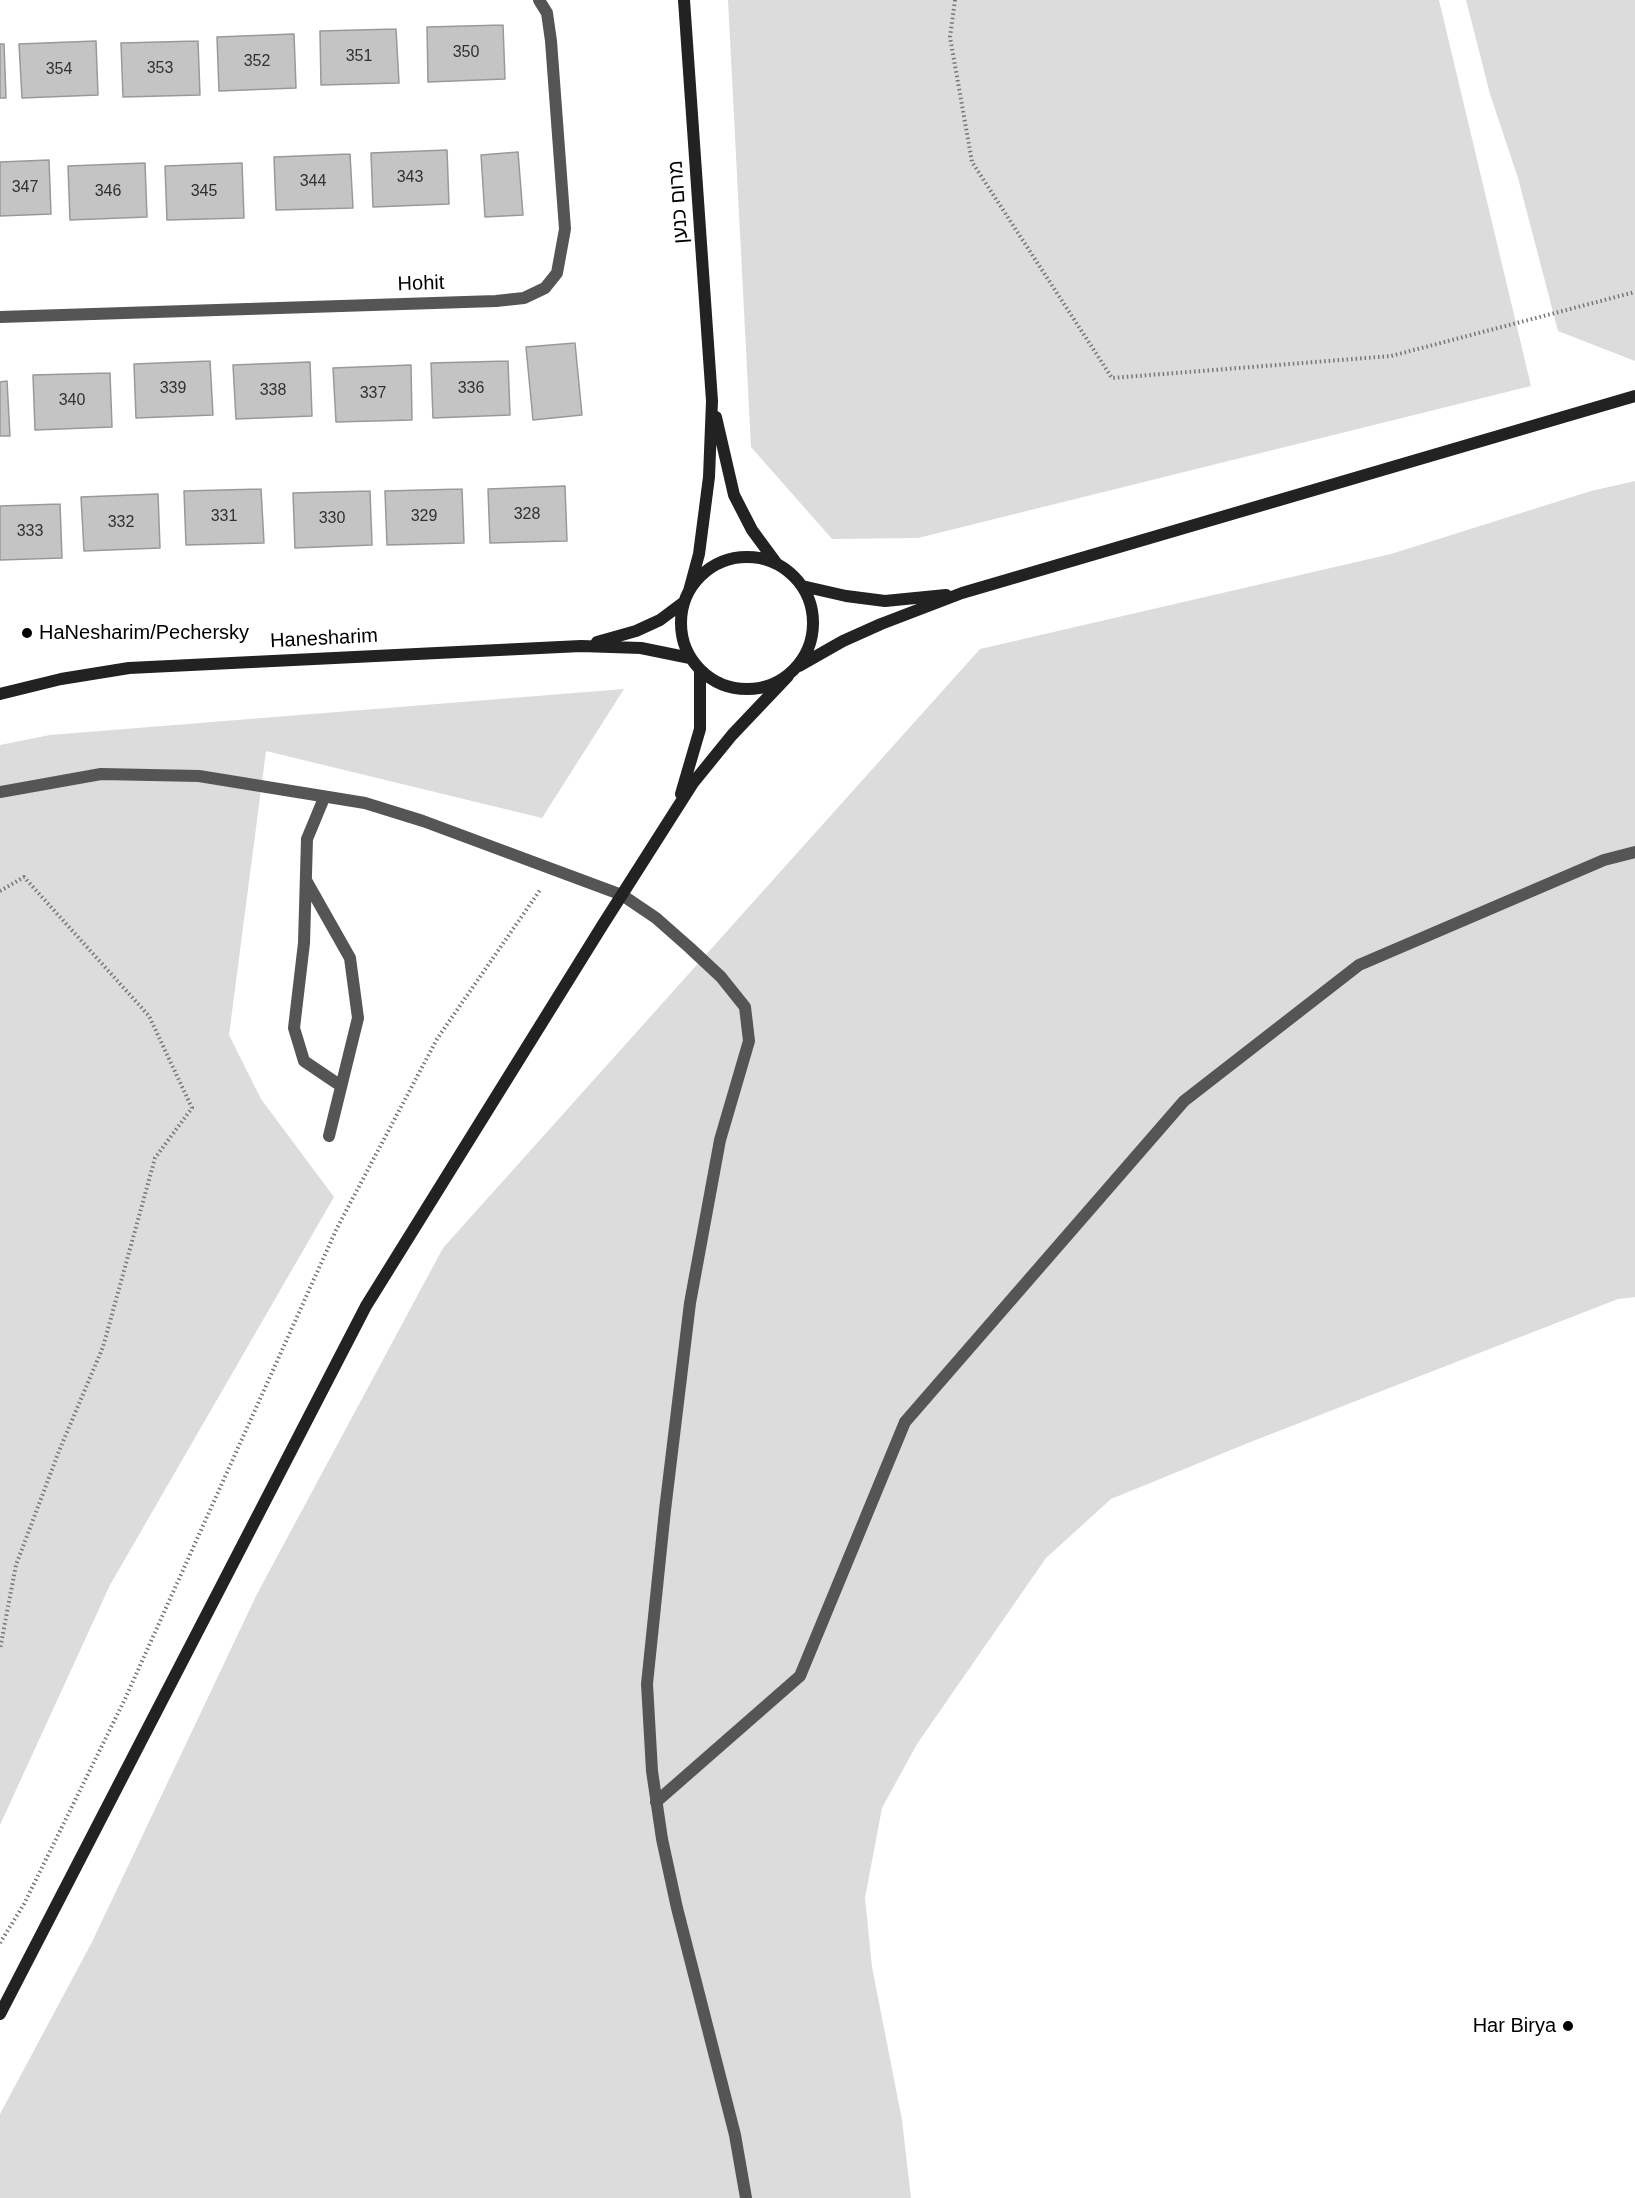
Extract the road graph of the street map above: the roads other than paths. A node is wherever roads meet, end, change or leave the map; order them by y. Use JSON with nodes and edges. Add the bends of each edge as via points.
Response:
{"nodes":[{"id":1,"x":539,"y":0,"type":"edge"},
{"id":2,"x":684,"y":0,"type":"edge"},
{"id":3,"x":0,"y":317,"type":"edge"},
{"id":4,"x":1635,"y":396,"type":"edge"},
{"id":5,"x":712,"y":401,"type":"junction"},
{"id":6,"x":777,"y":564,"type":"junction"},
{"id":7,"x":802,"y":586,"type":"junction"},
{"id":8,"x":962,"y":593,"type":"junction"},
{"id":9,"x":687,"y":596,"type":"junction"},
{"id":10,"x":581,"y":646,"type":"junction"},
{"id":11,"x":690,"y":658,"type":"junction"},
{"id":12,"x":799,"y":666,"type":"junction"},
{"id":13,"x":700,"y":670,"type":"junction"},
{"id":14,"x":788,"y":676,"type":"junction"},
{"id":15,"x":0,"y":694,"type":"edge"},
{"id":16,"x":0,"y":792,"type":"edge"},
{"id":17,"x":324,"y":798,"type":"junction"},
{"id":18,"x":675,"y":812,"type":"junction"},
{"id":19,"x":1635,"y":852,"type":"edge"},
{"id":20,"x":306,"y":881,"type":"junction"},
{"id":21,"x":622,"y":895,"type":"junction"},
{"id":22,"x":341,"y":1086,"type":"junction"},
{"id":23,"x":329,"y":1136,"type":"dead end"},
{"id":24,"x":656,"y":1802,"type":"junction"},
{"id":25,"x":0,"y":2014,"type":"edge"},
{"id":26,"x":746,"y":2198,"type":"edge"}],
"edges":[{"from":1,"to":3,"type":"street","name":"Hohit","via":[[547,13],[551,41],[565,229],[557,273],[545,288],[524,298],[496,301]]},
{"from":2,"to":5,"type":"main road","name":"מרום כנען"},
{"from":4,"to":8,"type":"main road"},
{"from":5,"to":6,"type":"main road","name":"מרום כנען","via":[[734,495],[752,530]]},
{"from":5,"to":9,"type":"main road","name":"מרום כנען","via":[[710,477],[699,554]]},
{"from":6,"to":7,"type":"main road"},
{"from":6,"to":9,"type":"main road","via":[[738,557],[718,563],[702,575]]},
{"from":7,"to":8,"type":"main road","via":[[885,601]]},
{"from":7,"to":12,"type":"main road","via":[[811,605],[814,626],[810,647]]},
{"from":8,"to":12,"type":"main road","via":[[843,641]]},
{"from":9,"to":10,"type":"main road","name":"Hanesharim","via":[[660,620]]},
{"from":9,"to":11,"type":"main road","via":[[681,620]]},
{"from":10,"to":11,"type":"main road","name":"Hanesharim","via":[[641,648]]},
{"from":10,"to":15,"type":"main road","name":"Hanesharim","via":[[129,668]]},
{"from":11,"to":13,"type":"main road"},
{"from":12,"to":14,"type":"main road"},
{"from":13,"to":14,"type":"main road","via":[[715,681],[753,690],[772,686]]},
{"from":13,"to":18,"type":"main road","via":[[700,729]]},
{"from":14,"to":18,"type":"main road","via":[[732,735]]},
{"from":16,"to":17,"type":"street","via":[[102,774],[199,776]]},
{"from":17,"to":20,"type":"street","via":[[307,839]]},
{"from":17,"to":21,"type":"street","via":[[365,803],[423,821]]},
{"from":18,"to":21,"type":"main road"},
{"from":19,"to":24,"type":"street","via":[[1604,860],[1359,965],[1184,1101],[905,1422],[800,1676]]},
{"from":20,"to":22,"type":"street","via":[[350,958],[358,1018]]},
{"from":20,"to":22,"type":"street","via":[[304,943],[294,1028],[304,1061]]},
{"from":21,"to":24,"type":"street","via":[[656,918],[721,977],[745,1007],[749,1041],[720,1140],[707,1204],[677,1400],[647,1684]]},
{"from":21,"to":25,"type":"main road","via":[[366,1306]]},
{"from":22,"to":23,"type":"street"},
{"from":24,"to":26,"type":"street","via":[[677,1908],[735,2135]]}]}
